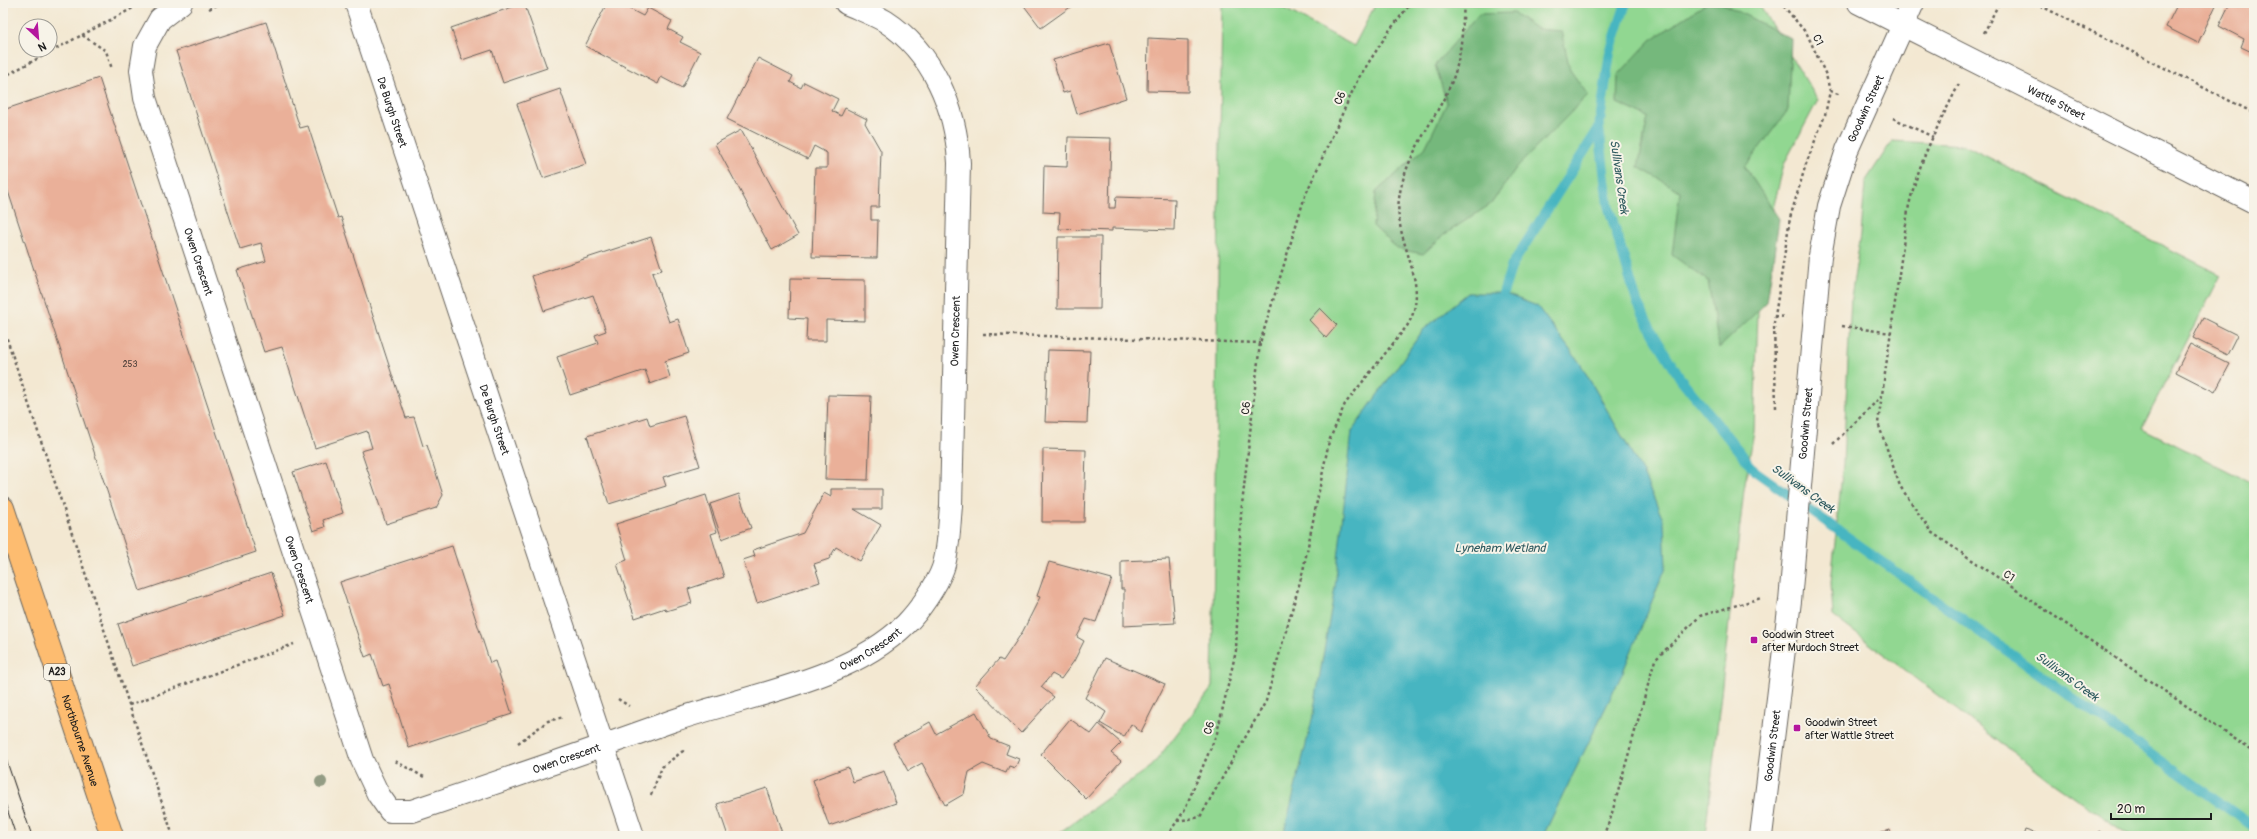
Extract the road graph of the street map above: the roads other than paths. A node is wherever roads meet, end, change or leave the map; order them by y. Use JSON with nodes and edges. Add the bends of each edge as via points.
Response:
{"nodes":[{"id":1,"x":180,"y":3,"type":"edge"},
{"id":2,"x":356,"y":3,"type":"edge"},
{"id":3,"x":846,"y":3,"type":"edge"},
{"id":4,"x":1860,"y":3,"type":"edge"},
{"id":5,"x":1913,"y":3,"type":"edge"},
{"id":6,"x":1903,"y":26,"type":"junction"},
{"id":7,"x":2254,"y":202,"type":"edge"},
{"id":8,"x":3,"y":508,"type":"edge"},
{"id":9,"x":604,"y":747,"type":"junction"},
{"id":10,"x":112,"y":836,"type":"edge"},
{"id":11,"x":633,"y":836,"type":"edge"},
{"id":12,"x":1761,"y":836,"type":"edge"}],
"edges":[{"from":1,"to":9,"type":"street","name":"Owen Crescent","via":[[160,19],[145,46],[141,70],[145,98],[362,760],[378,794],[390,811],[412,811]]},
{"from":2,"to":9,"type":"street","name":"De Burgh Street"},
{"from":3,"to":9,"type":"street","name":"Owen Crescent","via":[[885,21],[909,40],[926,60],[941,85],[957,137],[959,163],[951,506],[948,542],[942,569],[927,597],[907,623],[883,643],[858,658],[825,673],[673,721]]},
{"from":4,"to":6,"type":"street","name":"Wattle Street"},
{"from":5,"to":6,"type":"street","name":"Goodwin Street"},
{"from":6,"to":7,"type":"street","name":"Wattle Street"},
{"from":6,"to":12,"type":"street","name":"Goodwin Street","via":[[1847,150],[1829,206],[1820,256],[1790,601]]},
{"from":8,"to":10,"type":"highway","name":"Northbourne Avenue","number":"A23"},
{"from":9,"to":11,"type":"street","name":"De Burgh Street"}]}
